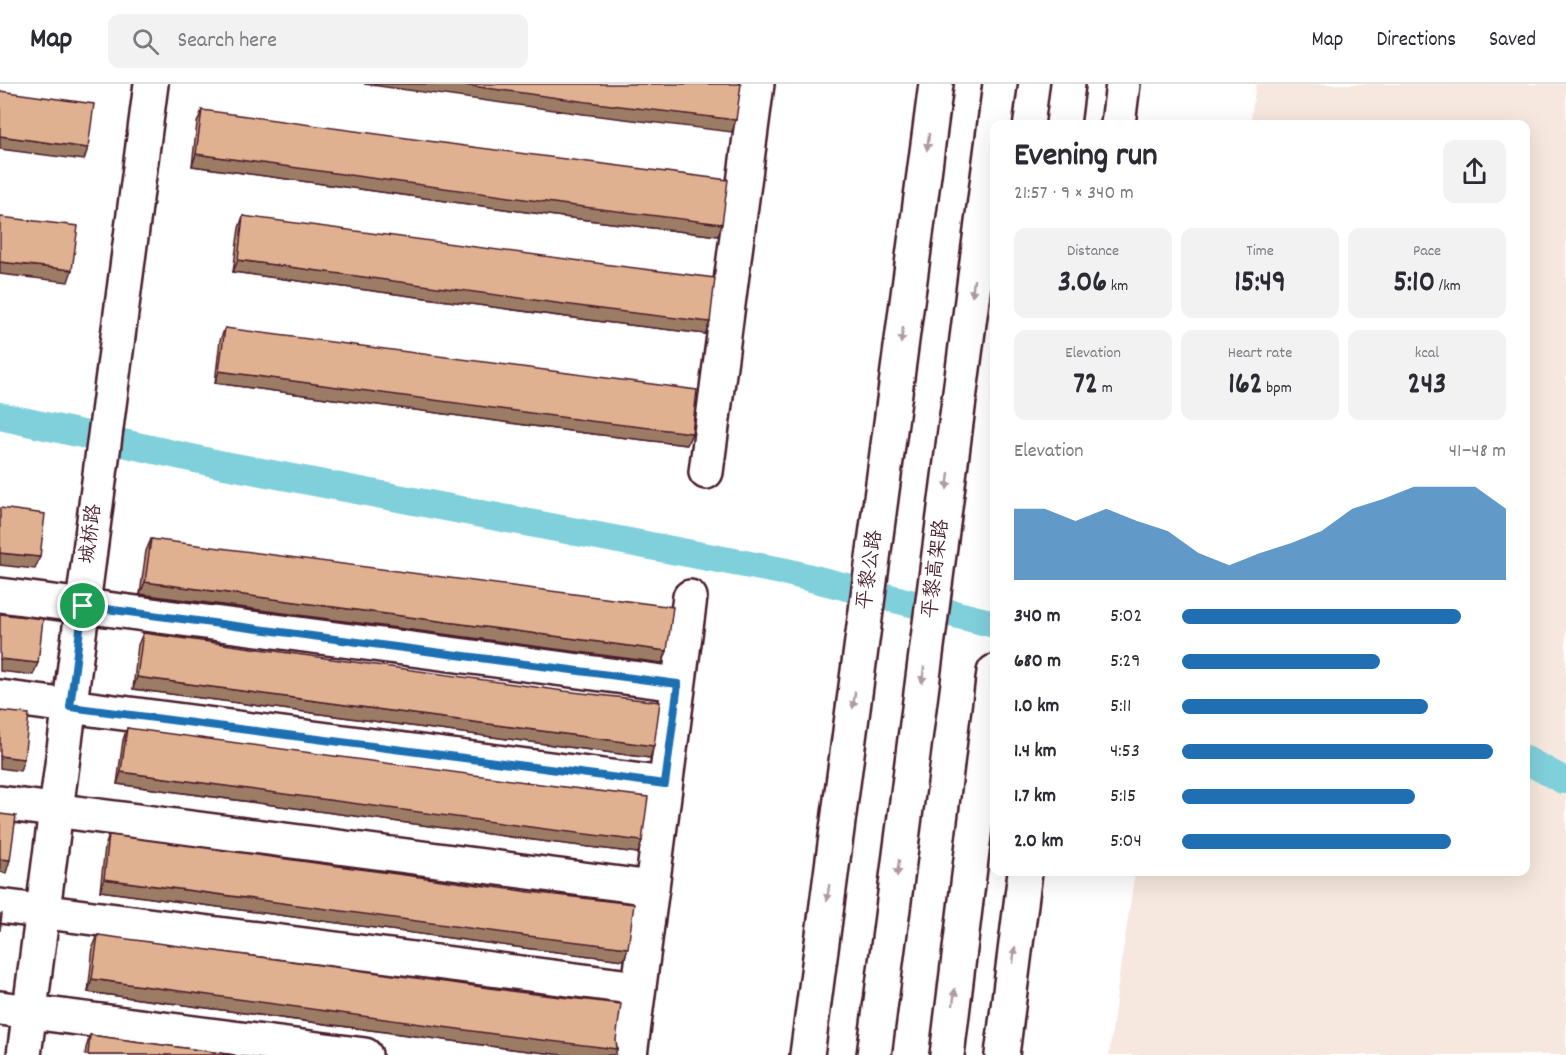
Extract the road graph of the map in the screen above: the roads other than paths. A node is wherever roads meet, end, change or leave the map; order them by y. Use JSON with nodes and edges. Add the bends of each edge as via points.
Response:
{"nodes":[{"id":1,"x":151,"y":84,"type":"edge"},
{"id":2,"x":757,"y":84,"type":"edge"},
{"id":3,"x":936,"y":84,"type":"edge"},
{"id":4,"x":1000,"y":84,"type":"edge"},
{"id":5,"x":1068,"y":84,"type":"edge"},
{"id":6,"x":1123,"y":84,"type":"edge"},
{"id":7,"x":995,"y":120,"type":"edge"},
{"id":8,"x":1064,"y":120,"type":"edge"},
{"id":9,"x":1118,"y":120,"type":"edge"},
{"id":10,"x":990,"y":161,"type":"edge"},
{"id":11,"x":706,"y":472,"type":"dead end"},
{"id":12,"x":0,"y":596,"type":"edge"},
{"id":13,"x":690,"y":597,"type":"dead end"},
{"id":14,"x":83,"y":606,"type":"junction"},
{"id":15,"x":678,"y":684,"type":"junction"},
{"id":16,"x":0,"y":697,"type":"edge"},
{"id":17,"x":990,"y":705,"type":"edge"},
{"id":18,"x":70,"y":707,"type":"junction"},
{"id":19,"x":665,"y":784,"type":"junction"},
{"id":20,"x":0,"y":803,"type":"edge"},
{"id":21,"x":56,"y":811,"type":"junction"},
{"id":22,"x":1024,"y":876,"type":"edge"},
{"id":23,"x":651,"y":888,"type":"junction"},
{"id":24,"x":0,"y":906,"type":"edge"},
{"id":25,"x":43,"y":911,"type":"junction"},
{"id":26,"x":638,"y":988,"type":"junction"},
{"id":27,"x":15,"y":1009,"type":"edge"},
{"id":28,"x":24,"y":1055,"type":"edge"},
{"id":29,"x":365,"y":1055,"type":"edge"},
{"id":30,"x":630,"y":1055,"type":"edge"},
{"id":31,"x":807,"y":1055,"type":"edge"},
{"id":32,"x":874,"y":1055,"type":"edge"},
{"id":33,"x":947,"y":1055,"type":"edge"},
{"id":34,"x":1002,"y":1055,"type":"edge"}],
"edges":[{"from":1,"to":14,"type":"main road","name":"城桥路"},
{"from":2,"to":11,"type":"main road"},
{"from":3,"to":31,"type":"main road","name":"平黎公路","one_way":true},
{"from":4,"to":7,"type":"main road","name":"平黎高架路","one_way":true},
{"from":5,"to":8,"type":"main road"},
{"from":6,"to":9,"type":"main road"},
{"from":10,"to":32,"type":"main road","name":"平黎高架路","one_way":true},
{"from":12,"to":14,"type":"main road"},
{"from":13,"to":15,"type":"main road"},
{"from":14,"to":15,"type":"main road"},
{"from":14,"to":18,"type":"main road","name":"城桥路"},
{"from":15,"to":19,"type":"main road"},
{"from":16,"to":18,"type":"main road"},
{"from":33,"to":17,"type":"main road","one_way":true},
{"from":18,"to":19,"type":"main road"},
{"from":18,"to":21,"type":"main road","name":"城桥路"},
{"from":19,"to":23,"type":"main road"},
{"from":20,"to":21,"type":"main road"},
{"from":21,"to":23,"type":"main road"},
{"from":21,"to":25,"type":"main road","name":"城桥路"},
{"from":34,"to":22,"type":"main road","one_way":true},
{"from":23,"to":26,"type":"main road"},
{"from":24,"to":25,"type":"main road"},
{"from":25,"to":26,"type":"main road"},
{"from":25,"to":27,"type":"main road","name":"城桥路"},
{"from":26,"to":30,"type":"main road"},
{"from":27,"to":28,"type":"main road","name":"城桥路"},
{"from":27,"to":29,"type":"main road"}]}
